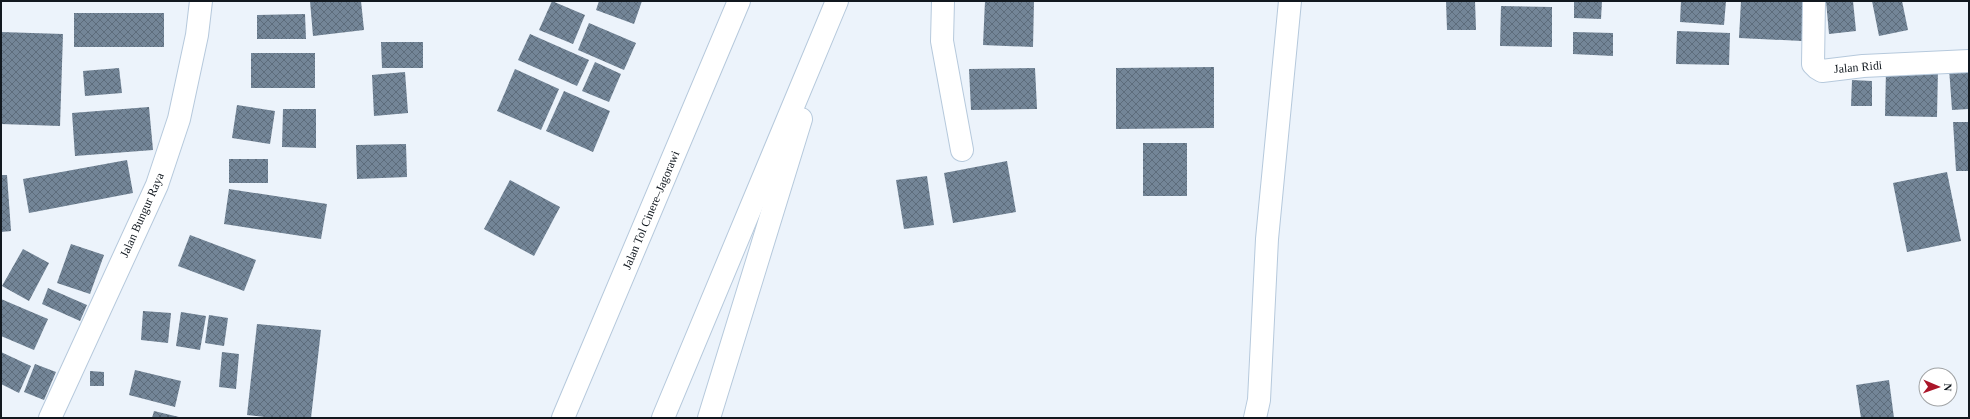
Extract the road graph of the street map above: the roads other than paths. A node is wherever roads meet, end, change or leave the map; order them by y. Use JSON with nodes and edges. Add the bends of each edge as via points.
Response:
{"nodes":[{"id":1,"x":201,"y":1,"type":"edge"},
{"id":2,"x":739,"y":1,"type":"edge"},
{"id":3,"x":837,"y":1,"type":"edge"},
{"id":4,"x":943,"y":1,"type":"edge"},
{"id":5,"x":1290,"y":1,"type":"edge"},
{"id":6,"x":1814,"y":1,"type":"edge"},
{"id":7,"x":1969,"y":61,"type":"edge"},
{"id":8,"x":962,"y":150,"type":"dead end"},
{"id":9,"x":50,"y":418,"type":"edge"},
{"id":10,"x":564,"y":418,"type":"edge"},
{"id":11,"x":663,"y":418,"type":"edge"},
{"id":12,"x":709,"y":418,"type":"edge"},
{"id":13,"x":1255,"y":418,"type":"edge"}],
"edges":[{"from":1,"to":9,"type":"main road","name":"Jalan Bungur Raya","via":[[197,35],[180,119],[157,185]]},
{"from":2,"to":10,"type":"main road","name":"Jalan Tol Cinere–Jagorawi"},
{"from":3,"to":11,"type":"main road"},
{"from":3,"to":12,"type":"main road"},
{"from":4,"to":8,"type":"main road","via":[[942,41]]},
{"from":5,"to":13,"type":"main road","via":[[1267,239],[1259,400]]},
{"from":6,"to":7,"type":"main road","name":"Jalan Ridi","via":[[1813,64],[1822,71],[1863,66]]}]}
